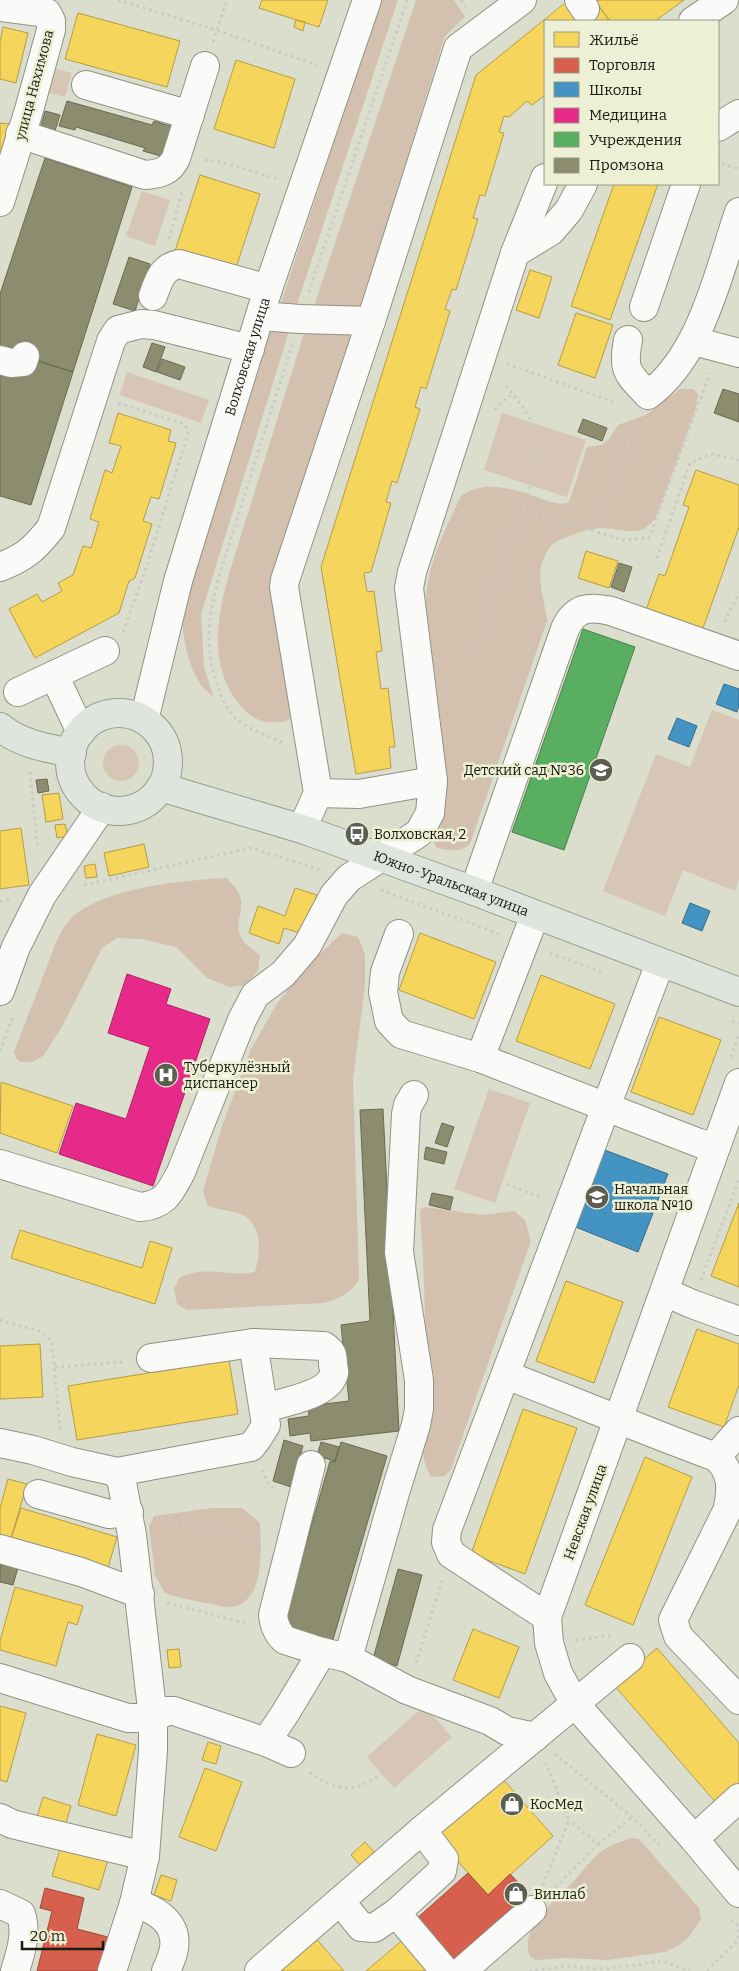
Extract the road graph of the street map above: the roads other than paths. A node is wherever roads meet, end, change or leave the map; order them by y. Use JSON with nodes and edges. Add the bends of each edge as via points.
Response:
{"nodes":[{"id":1,"x":367,"y":0,"type":"edge"},
{"id":2,"x":522,"y":0,"type":"edge"},
{"id":3,"x":724,"y":0,"type":"edge"},
{"id":4,"x":0,"y":7,"type":"edge"},
{"id":5,"x":694,"y":20,"type":"edge"},
{"id":6,"x":205,"y":66,"type":"road end"},
{"id":7,"x":86,"y":85,"type":"dead end"},
{"id":8,"x":739,"y":114,"type":"edge"},
{"id":9,"x":190,"y":115,"type":"junction"},
{"id":10,"x":719,"y":126,"type":"edge"},
{"id":11,"x":20,"y":134,"type":"junction"},
{"id":12,"x":544,"y":180,"type":"edge"},
{"id":13,"x":582,"y":185,"type":"edge"},
{"id":14,"x":686,"y":185,"type":"edge"},
{"id":15,"x":0,"y":202,"type":"edge"},
{"id":16,"x":739,"y":212,"type":"edge"},
{"id":17,"x":515,"y":253,"type":"junction"},
{"id":18,"x":268,"y":289,"type":"junction"},
{"id":19,"x":153,"y":296,"type":"dead end"},
{"id":20,"x":644,"y":306,"type":"dead end"},
{"id":21,"x":260,"y":316,"type":"junction"},
{"id":22,"x":371,"y":321,"type":"junction"},
{"id":23,"x":628,"y":340,"type":"dead end"},
{"id":24,"x":718,"y":347,"type":"edge"},
{"id":25,"x":250,"y":349,"type":"junction"},
{"id":26,"x":0,"y":567,"type":"edge"},
{"id":27,"x":105,"y":650,"type":"road end"},
{"id":28,"x":739,"y":656,"type":"edge"},
{"id":29,"x":54,"y":675,"type":"junction"},
{"id":30,"x":18,"y":692,"type":"dead end"},
{"id":31,"x":144,"y":720,"type":"junction"},
{"id":32,"x":9,"y":736,"type":"edge"},
{"id":33,"x":76,"y":742,"type":"junction"},
{"id":34,"x":434,"y":781,"type":"junction"},
{"id":35,"x":161,"y":787,"type":"junction"},
{"id":36,"x":318,"y":793,"type":"junction"},
{"id":37,"x":102,"y":807,"type":"junction"},
{"id":38,"x":302,"y":829,"type":"junction"},
{"id":39,"x":380,"y":857,"type":"junction"},
{"id":40,"x":474,"y":891,"type":"junction"},
{"id":41,"x":535,"y":915,"type":"junction"},
{"id":42,"x":399,"y":934,"type":"dead end"},
{"id":43,"x":660,"y":963,"type":"junction"},
{"id":44,"x":0,"y":990,"type":"edge"},
{"id":45,"x":739,"y":992,"type":"edge"},
{"id":46,"x":480,"y":1058,"type":"junction"},
{"id":47,"x":739,"y":1084,"type":"edge"},
{"id":48,"x":414,"y":1096,"type":"dead end"},
{"id":49,"x":607,"y":1106,"type":"junction"},
{"id":50,"x":716,"y":1147,"type":"junction"},
{"id":51,"x":0,"y":1164,"type":"edge"},
{"id":52,"x":665,"y":1292,"type":"junction"},
{"id":53,"x":739,"y":1321,"type":"edge"},
{"id":54,"x":253,"y":1343,"type":"junction"},
{"id":55,"x":151,"y":1358,"type":"dead end"},
{"id":56,"x":506,"y":1375,"type":"junction"},
{"id":57,"x":264,"y":1408,"type":"junction"},
{"id":58,"x":619,"y":1418,"type":"junction"},
{"id":59,"x":739,"y":1431,"type":"edge"},
{"id":60,"x":0,"y":1443,"type":"edge"},
{"id":61,"x":716,"y":1457,"type":"junction"},
{"id":62,"x":312,"y":1465,"type":"dead end"},
{"id":63,"x":117,"y":1472,"type":"junction"},
{"id":64,"x":38,"y":1494,"type":"dead end"},
{"id":65,"x":129,"y":1512,"type":"junction"},
{"id":66,"x":0,"y":1549,"type":"edge"},
{"id":67,"x":140,"y":1594,"type":"junction"},
{"id":68,"x":547,"y":1617,"type":"junction"},
{"id":69,"x":322,"y":1652,"type":"junction"},
{"id":70,"x":348,"y":1658,"type":"junction"},
{"id":71,"x":630,"y":1658,"type":"dead end"},
{"id":72,"x":0,"y":1678,"type":"edge"},
{"id":73,"x":739,"y":1700,"type":"edge"},
{"id":74,"x":575,"y":1704,"type":"junction"},
{"id":75,"x":152,"y":1718,"type":"junction"},
{"id":76,"x":535,"y":1737,"type":"junction"},
{"id":77,"x":266,"y":1742,"type":"junction"},
{"id":78,"x":291,"y":1753,"type":"road end"},
{"id":79,"x":739,"y":1798,"type":"edge"},
{"id":80,"x":0,"y":1818,"type":"edge"},
{"id":81,"x":422,"y":1830,"type":"junction"},
{"id":82,"x":694,"y":1839,"type":"junction"},
{"id":83,"x":145,"y":1856,"type":"junction"},
{"id":84,"x":340,"y":1901,"type":"junction"},
{"id":85,"x":134,"y":1903,"type":"junction"},
{"id":86,"x":732,"y":1903,"type":"edge"},
{"id":87,"x":0,"y":1904,"type":"edge"},
{"id":88,"x":532,"y":1910,"type":"road end"},
{"id":89,"x":396,"y":1913,"type":"junction"},
{"id":90,"x":16,"y":1971,"type":"edge"},
{"id":91,"x":112,"y":1971,"type":"edge"},
{"id":92,"x":166,"y":1971,"type":"edge"},
{"id":93,"x":259,"y":1971,"type":"edge"},
{"id":94,"x":445,"y":1971,"type":"edge"},
{"id":95,"x":462,"y":1971,"type":"edge"}],
"edges":[{"from":1,"to":18,"type":"street","name":"Волховская улица"},
{"from":2,"to":22,"type":"street","via":[[458,48]]},
{"from":3,"to":5,"type":"street"},
{"from":4,"to":11,"type":"street","name":"улица Нахимова","via":[[47,14],[50,21],[51,30]]},
{"from":6,"to":9,"type":"street"},
{"from":7,"to":9,"type":"street"},
{"from":8,"to":10,"type":"street"},
{"from":9,"to":11,"type":"street","via":[[181,163],[157,174],[144,174]]},
{"from":11,"to":15,"type":"street","name":"улица Нахимова"},
{"from":12,"to":17,"type":"street"},
{"from":13,"to":17,"type":"street","via":[[569,210],[551,231]]},
{"from":14,"to":20,"type":"street"},
{"from":16,"to":24,"type":"street"},
{"from":17,"to":34,"type":"street","via":[[486,357],[412,572],[410,588]]},
{"from":18,"to":19,"type":"street","via":[[179,264],[172,265],[160,275]]},
{"from":18,"to":21,"type":"street","name":"Волховская улица"},
{"from":21,"to":22,"type":"street"},
{"from":21,"to":25,"type":"street","name":"Волховская улица"},
{"from":22,"to":36,"type":"street","via":[[284,587]]},
{"from":23,"to":24,"type":"street","via":[[625,357],[630,377],[648,395]]},
{"from":25,"to":26,"type":"street","via":[[154,325],[141,324],[118,330],[111,341],[50,528],[35,548]]},
{"from":25,"to":31,"type":"street","name":"Волховская улица","via":[[178,581]]},
{"from":27,"to":29,"type":"street"},
{"from":28,"to":40,"type":"street","via":[[611,611],[590,608],[575,614],[565,629]]},
{"from":29,"to":30,"type":"street"},
{"from":29,"to":33,"type":"street"},
{"from":31,"to":33,"type":"main road","via":[[135,715],[115,713],[96,718]]},
{"from":31,"to":35,"type":"main road","via":[[159,732],[166,750],[168,769]]},
{"from":32,"to":33,"type":"main road"},
{"from":33,"to":37,"type":"main road","via":[[72,776],[92,802]]},
{"from":34,"to":36,"type":"street","via":[[359,794]]},
{"from":34,"to":39,"type":"street","via":[[430,813],[419,833]]},
{"from":35,"to":37,"type":"main road","via":[[138,807],[120,810]]},
{"from":35,"to":38,"type":"main road","name":"Южно-Уральская улица"},
{"from":36,"to":38,"type":"street"},
{"from":37,"to":44,"type":"street","via":[[42,895],[16,947]]},
{"from":38,"to":39,"type":"main road","name":"Южно-Уральская улица"},
{"from":39,"to":40,"type":"main road","name":"Южно-Уральская улица"},
{"from":39,"to":51,"type":"street","via":[[349,878],[339,889],[307,946],[283,974],[256,995],[242,1020],[181,1172],[171,1192],[160,1202],[140,1207]]},
{"from":40,"to":41,"type":"main road","name":"Южно-Уральская улица"},
{"from":41,"to":43,"type":"main road","name":"Южно-Уральская улица"},
{"from":41,"to":46,"type":"street"},
{"from":42,"to":46,"type":"street","via":[[385,972],[383,992],[389,1021],[400,1034]]},
{"from":43,"to":45,"type":"main road","name":"Южно-Уральская улица"},
{"from":43,"to":49,"type":"street"},
{"from":46,"to":49,"type":"street"},
{"from":47,"to":50,"type":"street","name":"Невская улица"},
{"from":48,"to":70,"type":"street","via":[[406,1114],[399,1252],[419,1380],[419,1408]]},
{"from":49,"to":50,"type":"street"},
{"from":49,"to":56,"type":"street"},
{"from":50,"to":52,"type":"street","name":"Невская улица"},
{"from":52,"to":53,"type":"street"},
{"from":52,"to":58,"type":"street","name":"Невская улица"},
{"from":54,"to":55,"type":"street"},
{"from":54,"to":57,"type":"street"},
{"from":54,"to":57,"type":"street","via":[[324,1346],[333,1354],[334,1375],[329,1384]]},
{"from":56,"to":58,"type":"street"},
{"from":56,"to":68,"type":"street","via":[[447,1530],[446,1542],[451,1554]]},
{"from":57,"to":63,"type":"street","via":[[266,1425],[251,1447]]},
{"from":58,"to":61,"type":"street","via":[[644,1431]]},
{"from":58,"to":68,"type":"street","name":"Невская улица"},
{"from":59,"to":61,"type":"street"},
{"from":60,"to":63,"type":"street"},
{"from":61,"to":73,"type":"street","via":[[724,1464],[731,1483],[727,1511],[673,1620],[678,1636]]},
{"from":62,"to":69,"type":"street","via":[[273,1615],[277,1631],[285,1640]]},
{"from":63,"to":65,"type":"street"},
{"from":64,"to":65,"type":"street","via":[[109,1514]]},
{"from":65,"to":67,"type":"street"},
{"from":66,"to":67,"type":"street","via":[[81,1572]]},
{"from":67,"to":75,"type":"street"},
{"from":68,"to":74,"type":"street","name":"Невская улица","via":[[549,1643],[558,1673]]},
{"from":69,"to":70,"type":"street"},
{"from":69,"to":77,"type":"street"},
{"from":70,"to":76,"type":"street","via":[[407,1690],[490,1721],[507,1731]]},
{"from":71,"to":74,"type":"street"},
{"from":72,"to":75,"type":"street","via":[[128,1718]]},
{"from":74,"to":76,"type":"street"},
{"from":74,"to":82,"type":"street","name":"Невская улица"},
{"from":75,"to":77,"type":"street","via":[[174,1711]]},
{"from":75,"to":83,"type":"street","via":[[153,1751]]},
{"from":76,"to":81,"type":"street"},
{"from":77,"to":78,"type":"street"},
{"from":79,"to":82,"type":"street"},
{"from":80,"to":83,"type":"street","via":[[12,1824]]},
{"from":81,"to":84,"type":"street"},
{"from":81,"to":89,"type":"street","via":[[444,1859],[442,1871]]},
{"from":82,"to":86,"type":"street","name":"Невская улица"},
{"from":83,"to":85,"type":"street"},
{"from":84,"to":89,"type":"street","via":[[361,1928],[374,1928]]},
{"from":84,"to":93,"type":"street"},
{"from":85,"to":91,"type":"street"},
{"from":85,"to":92,"type":"street","via":[[152,1909],[165,1918],[172,1929],[175,1948]]},
{"from":87,"to":90,"type":"street","via":[[21,1914],[24,1922],[24,1941]]},
{"from":88,"to":95,"type":"street"},
{"from":89,"to":94,"type":"street"}]}
